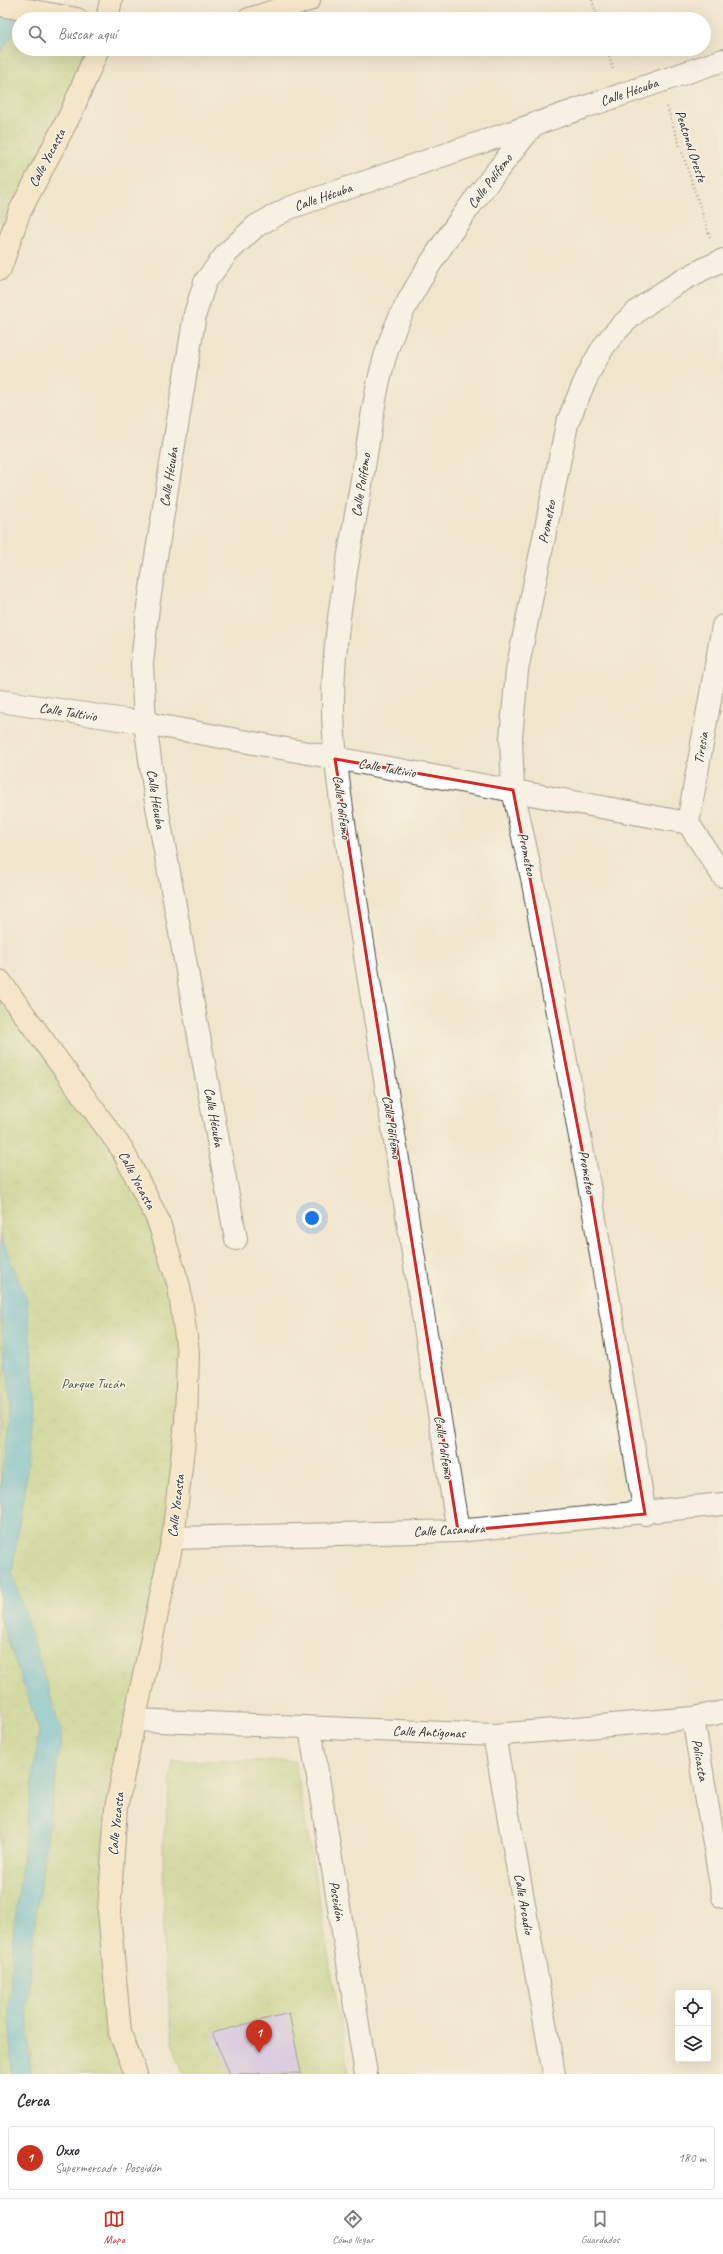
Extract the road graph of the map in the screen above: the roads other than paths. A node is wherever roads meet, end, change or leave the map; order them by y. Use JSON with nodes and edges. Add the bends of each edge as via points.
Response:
{"nodes":[{"id":1,"x":111,"y":0,"type":"edge"},
{"id":2,"x":309,"y":0,"type":"edge"},
{"id":3,"x":0,"y":5,"type":"edge"},
{"id":4,"x":38,"y":12,"type":"edge"},
{"id":5,"x":108,"y":12,"type":"edge"},
{"id":6,"x":271,"y":12,"type":"edge"},
{"id":7,"x":95,"y":56,"type":"edge"},
{"id":8,"x":723,"y":60,"type":"edge"},
{"id":9,"x":535,"y":123,"type":"junction"},
{"id":10,"x":720,"y":262,"type":"edge"},
{"id":11,"x":0,"y":269,"type":"edge"},
{"id":12,"x":723,"y":626,"type":"edge"},
{"id":13,"x":0,"y":701,"type":"edge"},
{"id":14,"x":145,"y":724,"type":"junction"},
{"id":15,"x":335,"y":759,"type":"junction"},
{"id":16,"x":513,"y":790,"type":"junction"},
{"id":17,"x":688,"y":823,"type":"junction"},
{"id":18,"x":723,"y":876,"type":"edge"},
{"id":19,"x":0,"y":982,"type":"edge"},
{"id":20,"x":236,"y":1238,"type":"dead end"},
{"id":21,"x":723,"y":1504,"type":"edge"},
{"id":22,"x":645,"y":1514,"type":"junction"},
{"id":23,"x":458,"y":1531,"type":"junction"},
{"id":24,"x":173,"y":1538,"type":"junction"},
{"id":25,"x":723,"y":1712,"type":"edge"},
{"id":26,"x":693,"y":1718,"type":"junction"},
{"id":27,"x":134,"y":1720,"type":"junction"},
{"id":28,"x":310,"y":1728,"type":"junction"},
{"id":29,"x":494,"y":1734,"type":"junction"},
{"id":30,"x":723,"y":1897,"type":"edge"},
{"id":31,"x":136,"y":2074,"type":"edge"},
{"id":32,"x":366,"y":2074,"type":"edge"},
{"id":33,"x":554,"y":2074,"type":"edge"}],
"edges":[{"from":1,"to":5,"type":"street"},
{"from":2,"to":6,"type":"street"},
{"from":3,"to":4,"type":"street"},
{"from":7,"to":11,"type":"street","name":"Calle Yocasta","via":[[71,113],[19,213]]},
{"from":8,"to":9,"type":"street","name":"Calle Hécuba"},
{"from":9,"to":14,"type":"street","name":"Calle Hécuba","via":[[289,208],[256,226],[227,253],[205,282],[195,314],[148,607],[142,664]]},
{"from":9,"to":15,"type":"street","name":"Calle Polifemo","via":[[443,244],[400,316],[386,356],[375,402],[336,646],[333,700]]},
{"from":10,"to":16,"type":"street","name":"Prometeo","via":[[668,289],[629,319],[602,350],[581,389],[567,424],[517,670],[511,738]]},
{"from":12,"to":17,"type":"street","name":"Tiresia"},
{"from":13,"to":14,"type":"street","name":"Calle Taltivio"},
{"from":14,"to":15,"type":"street","name":"Calle Taltivio"},
{"from":14,"to":20,"type":"street","name":"Calle Hécuba","via":[[161,833]]},
{"from":15,"to":16,"type":"street","name":"Calle Taltivio"},
{"from":15,"to":23,"type":"street","name":"Calle Polifemo"},
{"from":16,"to":17,"type":"street","name":"Calle Taltivio"},
{"from":16,"to":22,"type":"street","name":"Prometeo","via":[[532,878],[591,1196]]},
{"from":17,"to":18,"type":"street"},
{"from":19,"to":24,"type":"street","name":"Calle Yocasta","via":[[122,1150],[158,1220],[179,1286],[188,1352],[186,1422]]},
{"from":21,"to":22,"type":"street","name":"Calle Casandra"},
{"from":22,"to":23,"type":"street","name":"Calle Casandra"},
{"from":23,"to":24,"type":"street","name":"Calle Casandra"},
{"from":24,"to":27,"type":"street","name":"Calle Yocasta"},
{"from":25,"to":26,"type":"street","name":"Calle Antígonas"},
{"from":26,"to":29,"type":"street","name":"Calle Antígonas"},
{"from":26,"to":30,"type":"street","name":"Policasta"},
{"from":27,"to":28,"type":"street","name":"Calle Antígonas"},
{"from":27,"to":31,"type":"street","name":"Calle Yocasta","via":[[116,1808],[109,1912],[120,2033]]},
{"from":28,"to":29,"type":"street","name":"Calle Antígonas"},
{"from":28,"to":32,"type":"street","name":"Poseidón"},
{"from":29,"to":33,"type":"street","name":"Calle Arcadio"}]}
